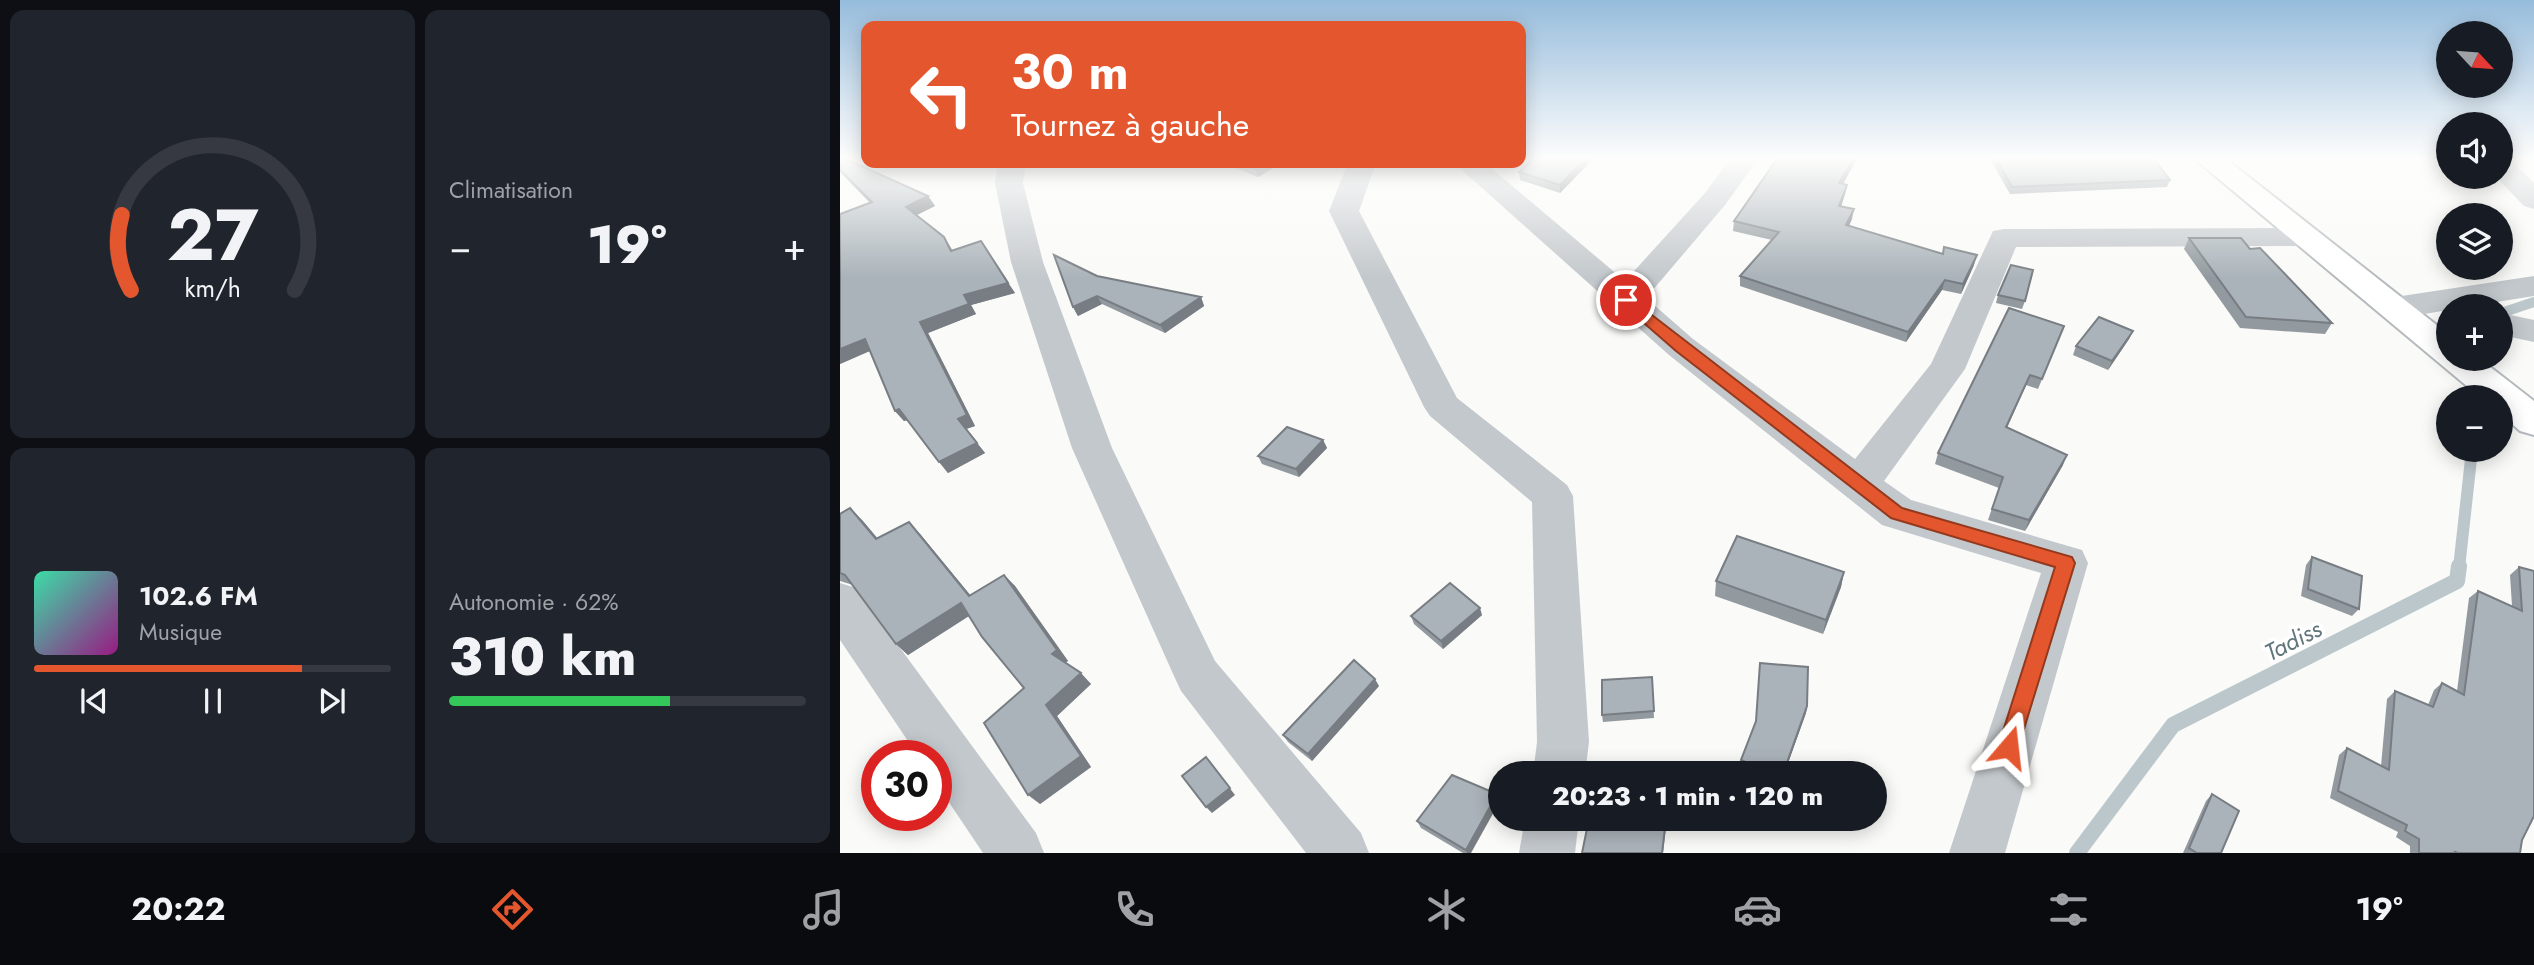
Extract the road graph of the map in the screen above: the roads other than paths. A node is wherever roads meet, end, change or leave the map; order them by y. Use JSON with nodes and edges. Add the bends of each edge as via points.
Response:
{"nodes":[{"id":1,"x":1013,"y":199,"type":"edge"},
{"id":2,"x":1349,"y":199,"type":"edge"},
{"id":3,"x":1509,"y":199,"type":"edge"},
{"id":4,"x":1716,"y":199,"type":"edge"},
{"id":5,"x":2259,"y":199,"type":"edge"},
{"id":6,"x":2307,"y":237,"type":"junction"},
{"id":7,"x":2534,"y":286,"type":"edge"},
{"id":8,"x":1626,"y":300,"type":"junction"},
{"id":9,"x":2401,"y":307,"type":"junction"},
{"id":10,"x":2436,"y":312,"type":"edge"},
{"id":11,"x":2513,"y":327,"type":"edge"},
{"id":12,"x":2534,"y":331,"type":"edge"},
{"id":13,"x":2436,"y":341,"type":"edge"},
{"id":14,"x":2472,"y":371,"type":"edge"},
{"id":15,"x":2534,"y":422,"type":"edge"},
{"id":16,"x":1859,"y":484,"type":"junction"},
{"id":17,"x":840,"y":602,"type":"edge"},
{"id":18,"x":856,"y":651,"type":"edge"},
{"id":19,"x":1561,"y":761,"type":"edge"},
{"id":20,"x":1550,"y":831,"type":"edge"},
{"id":21,"x":1016,"y":853,"type":"edge"},
{"id":22,"x":1341,"y":853,"type":"edge"},
{"id":23,"x":1547,"y":853,"type":"edge"},
{"id":24,"x":1977,"y":853,"type":"edge"}],
"edges":[{"from":1,"to":22,"type":"street","via":[[1027,262],[1091,448],[1198,676]]},
{"from":2,"to":19,"type":"street","via":[[1344,211],[1443,407],[1552,496]]},
{"from":3,"to":8,"type":"street"},
{"from":4,"to":8,"type":"street"},
{"from":5,"to":6,"type":"main road"},
{"from":6,"to":9,"type":"main road"},
{"from":6,"to":16,"type":"street","via":[[2004,238],[1947,369]]},
{"from":7,"to":9,"type":"street"},
{"from":8,"to":16,"type":"street"},
{"from":9,"to":10,"type":"street"},
{"from":9,"to":13,"type":"main road"},
{"from":11,"to":12,"type":"street"},
{"from":14,"to":15,"type":"main road"},
{"from":16,"to":24,"type":"street","via":[[1897,513],[2066,563]]},
{"from":17,"to":18,"type":"street"},
{"from":18,"to":21,"type":"street"},
{"from":20,"to":23,"type":"street"}]}
